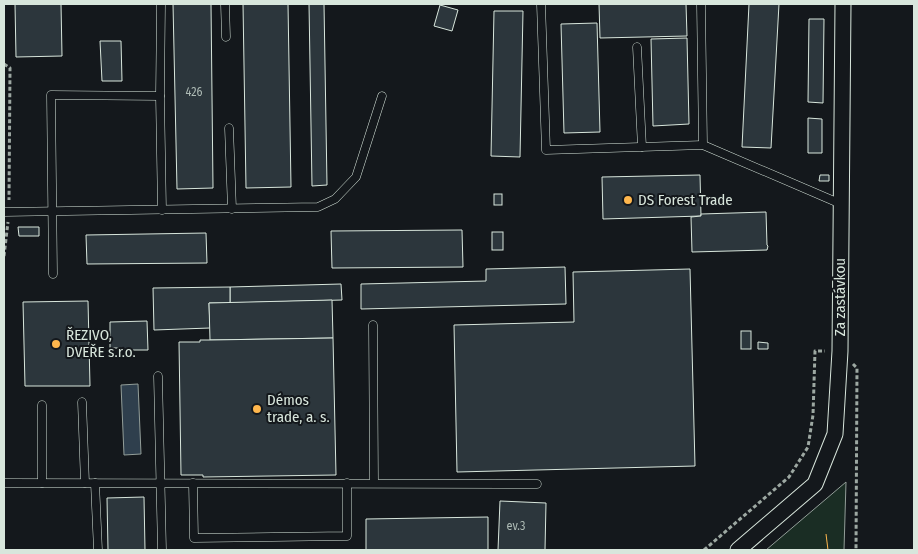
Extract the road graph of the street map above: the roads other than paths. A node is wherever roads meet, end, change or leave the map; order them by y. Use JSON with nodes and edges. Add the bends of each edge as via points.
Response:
{"nodes":[{"id":1,"x":161,"y":4,"type":"edge"},
{"id":2,"x":225,"y":4,"type":"edge"},
{"id":3,"x":541,"y":4,"type":"edge"},
{"id":4,"x":701,"y":4,"type":"edge"},
{"id":5,"x":843,"y":4,"type":"edge"},
{"id":6,"x":226,"y":37,"type":"dead end"},
{"id":7,"x":637,"y":48,"type":"dead end"},
{"id":8,"x":160,"y":96,"type":"junction"},
{"id":9,"x":382,"y":96,"type":"dead end"},
{"id":10,"x":229,"y":128,"type":"dead end"},
{"id":11,"x":703,"y":145,"type":"junction"},
{"id":12,"x":642,"y":147,"type":"junction"},
{"id":13,"x":841,"y":204,"type":"junction"},
{"id":14,"x":232,"y":209,"type":"junction"},
{"id":15,"x":162,"y":210,"type":"junction"},
{"id":16,"x":6,"y":212,"type":"edge"},
{"id":17,"x":52,"y":212,"type":"junction"},
{"id":18,"x":53,"y":274,"type":"dead end"},
{"id":19,"x":373,"y":325,"type":"dead end"},
{"id":20,"x":158,"y":376,"type":"dead end"},
{"id":21,"x":82,"y":402,"type":"dead end"},
{"id":22,"x":42,"y":405,"type":"dead end"},
{"id":23,"x":4,"y":483,"type":"edge"},
{"id":24,"x":42,"y":483,"type":"junction"},
{"id":25,"x":85,"y":483,"type":"junction"},
{"id":26,"x":95,"y":483,"type":"junction"},
{"id":27,"x":161,"y":483,"type":"junction"},
{"id":28,"x":193,"y":483,"type":"junction"},
{"id":29,"x":347,"y":483,"type":"junction"},
{"id":30,"x":374,"y":483,"type":"junction"},
{"id":31,"x":537,"y":484,"type":"dead end"},
{"id":32,"x":98,"y":550,"type":"edge"},
{"id":33,"x":162,"y":550,"type":"edge"},
{"id":34,"x":738,"y":550,"type":"edge"}],
"edges":[{"from":1,"to":8,"type":"lane"},
{"from":2,"to":6,"type":"lane"},
{"from":3,"to":12,"type":"lane","via":[[546,150]]},
{"from":4,"to":11,"type":"lane"},
{"from":5,"to":13,"type":"street","name":"Za zastávkou"},
{"from":7,"to":12,"type":"lane"},
{"from":8,"to":15,"type":"lane"},
{"from":8,"to":17,"type":"lane","via":[[51,95]]},
{"from":9,"to":14,"type":"lane","via":[[356,177],[335,199],[318,207]]},
{"from":10,"to":14,"type":"lane"},
{"from":11,"to":12,"type":"lane"},
{"from":11,"to":13,"type":"lane"},
{"from":13,"to":34,"type":"street","name":"Za zastávkou","via":[[840,351],[835,434],[815,484]]},
{"from":14,"to":15,"type":"lane"},
{"from":15,"to":17,"type":"lane"},
{"from":16,"to":17,"type":"lane"},
{"from":17,"to":18,"type":"lane"},
{"from":19,"to":30,"type":"lane"},
{"from":20,"to":27,"type":"lane"},
{"from":21,"to":25,"type":"lane"},
{"from":22,"to":24,"type":"lane"},
{"from":23,"to":24,"type":"lane"},
{"from":24,"to":25,"type":"lane"},
{"from":25,"to":26,"type":"lane"},
{"from":26,"to":27,"type":"lane"},
{"from":26,"to":32,"type":"lane"},
{"from":27,"to":28,"type":"lane"},
{"from":27,"to":33,"type":"lane"},
{"from":28,"to":29,"type":"lane"},
{"from":28,"to":29,"type":"lane","via":[[194,538],[347,536]]},
{"from":29,"to":30,"type":"lane"},
{"from":30,"to":31,"type":"lane"}]}
